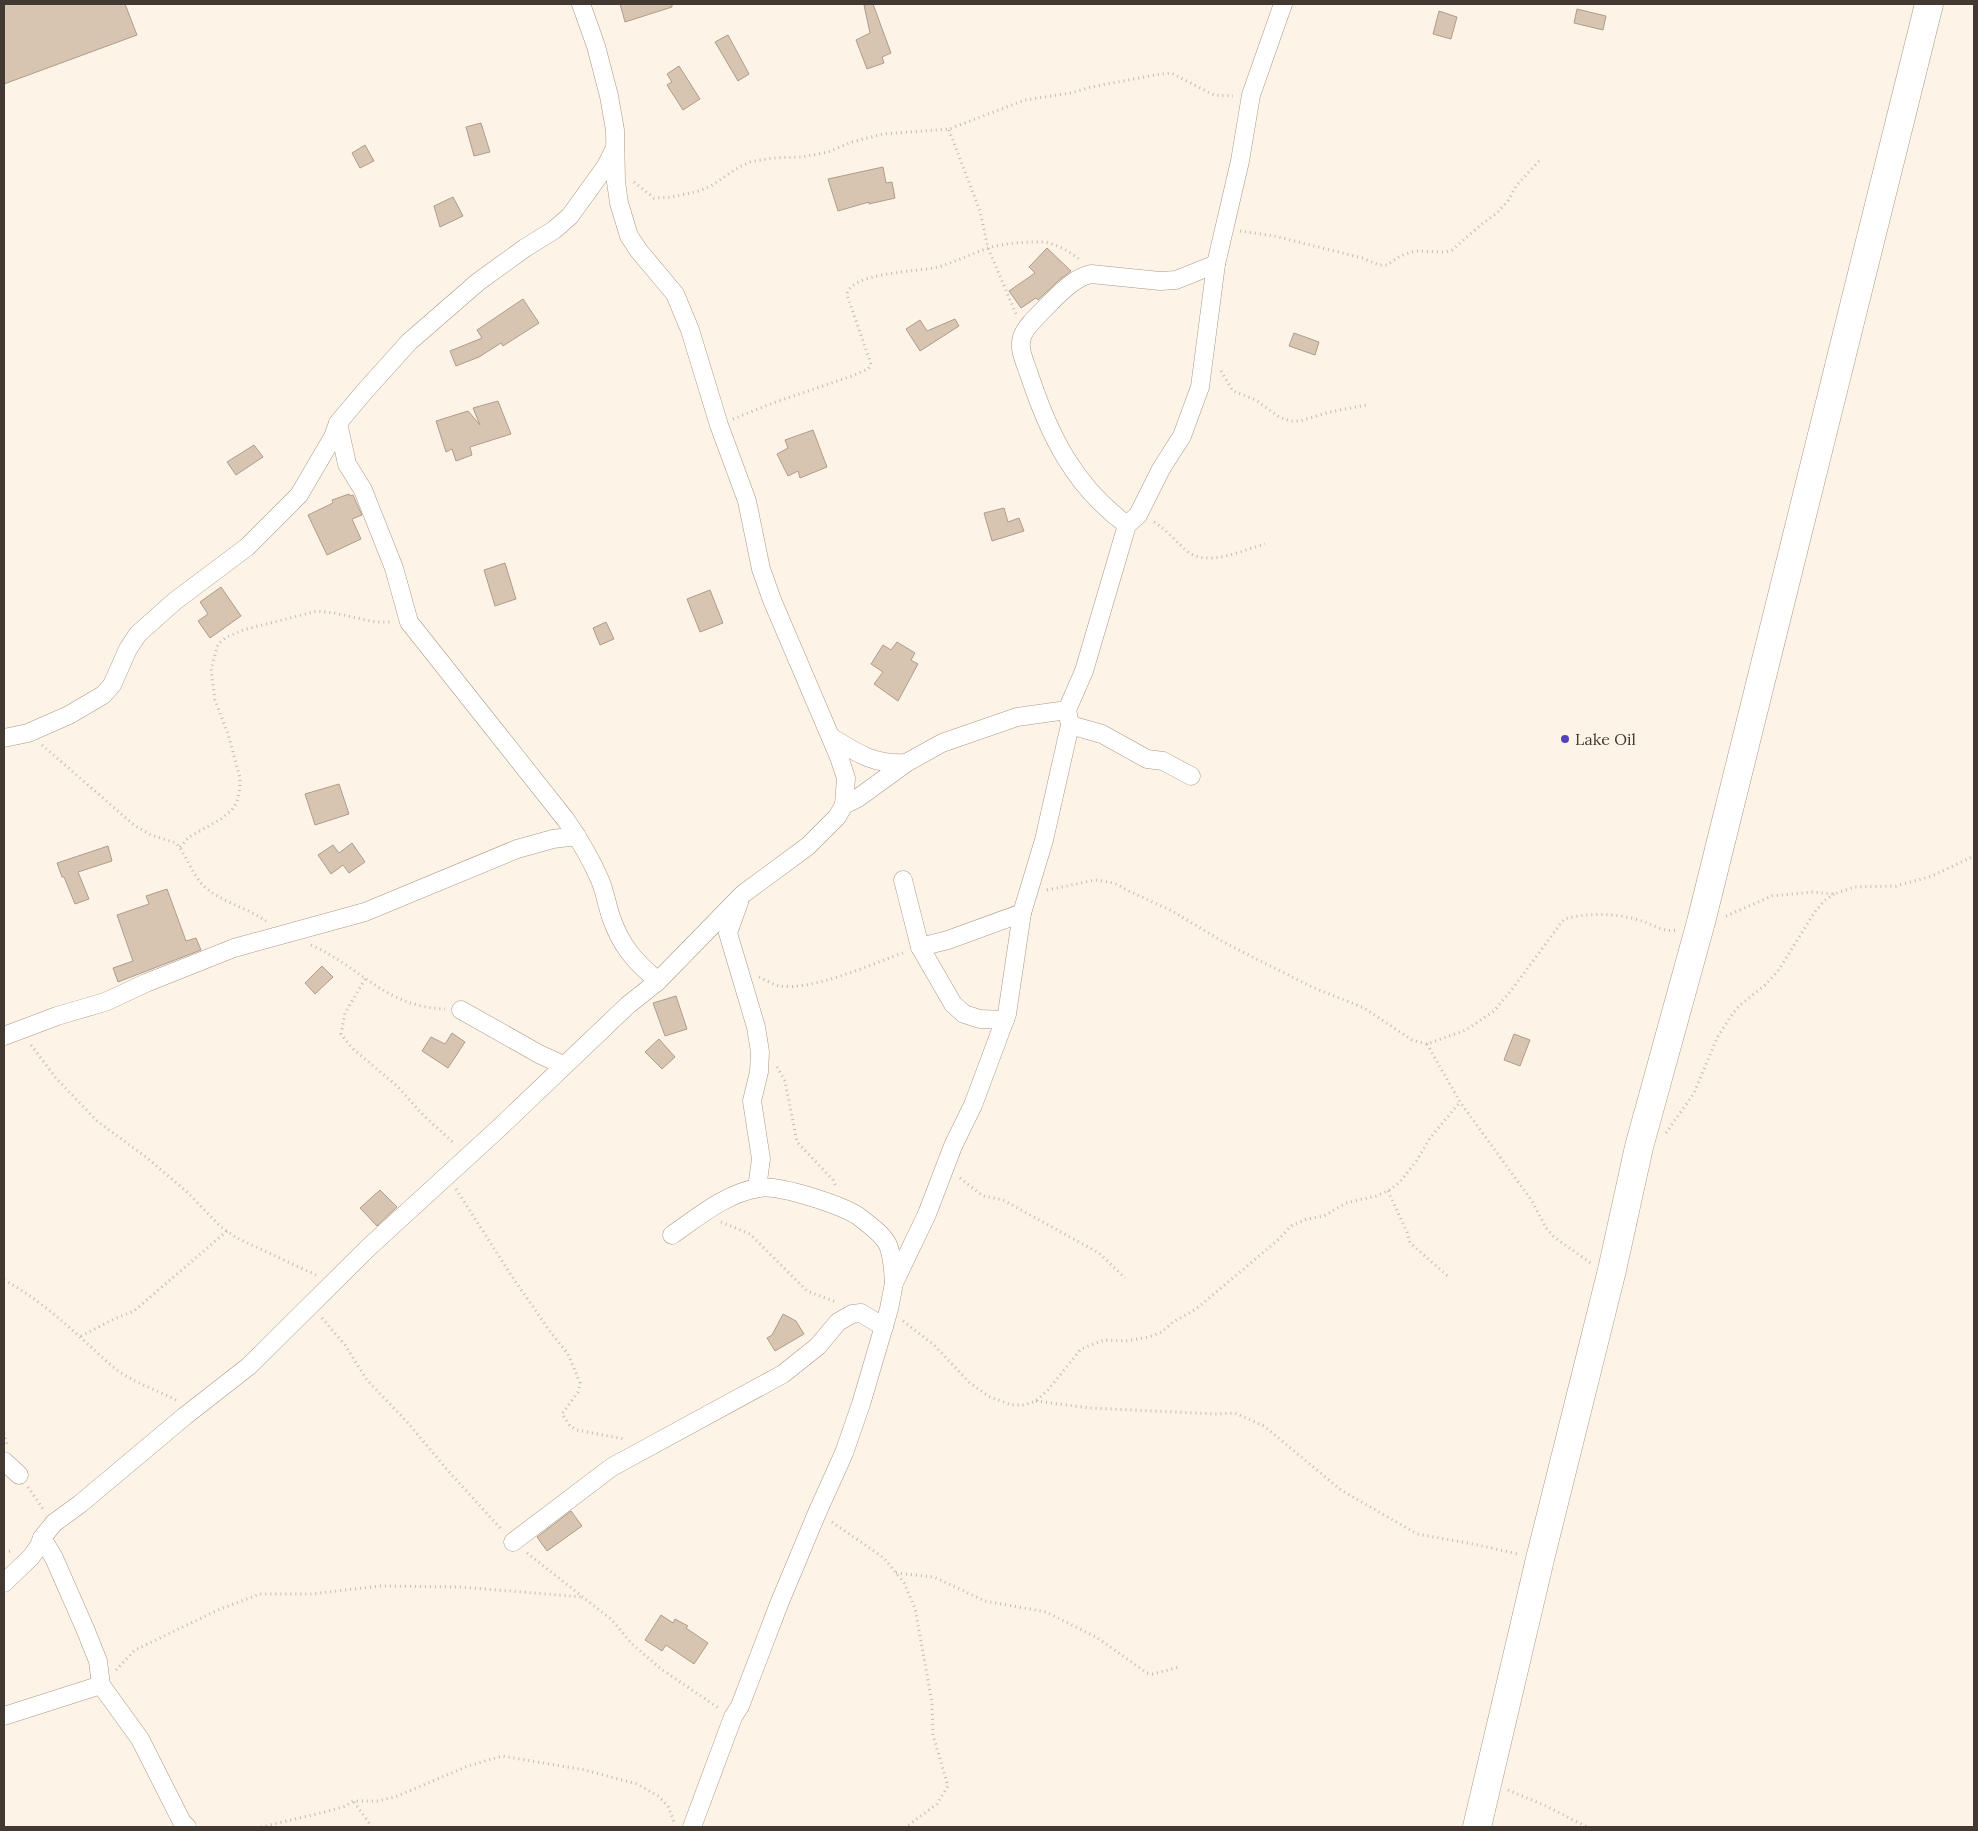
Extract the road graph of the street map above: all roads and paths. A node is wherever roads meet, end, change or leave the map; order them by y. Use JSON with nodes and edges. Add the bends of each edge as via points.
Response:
{"nodes":[{"id":1,"x":581,"y":4,"type":"edge"},
{"id":2,"x":1283,"y":4,"type":"edge"},
{"id":3,"x":1929,"y":4,"type":"edge"},
{"id":4,"x":1251,"y":95,"type":"junction"},
{"id":5,"x":949,"y":129,"type":"junction"},
{"id":6,"x":615,"y":148,"type":"junction"},
{"id":7,"x":1541,"y":159,"type":"dead end"},
{"id":8,"x":616,"y":166,"type":"junction"},
{"id":9,"x":1224,"y":232,"type":"junction"},
{"id":10,"x":988,"y":248,"type":"junction"},
{"id":11,"x":1216,"y":264,"type":"junction"},
{"id":12,"x":1091,"y":274,"type":"junction"},
{"id":13,"x":1021,"y":339,"type":"junction"},
{"id":14,"x":1203,"y":362,"type":"junction"},
{"id":15,"x":1366,"y":405,"type":"dead end"},
{"id":16,"x":338,"y":423,"type":"junction"},
{"id":17,"x":719,"y":425,"type":"junction"},
{"id":18,"x":1132,"y":520,"type":"junction"},
{"id":19,"x":1265,"y":544,"type":"dead end"},
{"id":20,"x":410,"y":622,"type":"junction"},
{"id":21,"x":1069,"y":718,"type":"junction"},
{"id":22,"x":28,"y":733,"type":"junction"},
{"id":23,"x":831,"y":737,"type":"junction"},
{"id":24,"x":4,"y":738,"type":"edge"},
{"id":25,"x":906,"y":763,"type":"junction"},
{"id":26,"x":1191,"y":776,"type":"dead end"},
{"id":27,"x":844,"y":805,"type":"junction"},
{"id":28,"x":577,"y":836,"type":"junction"},
{"id":29,"x":180,"y":847,"type":"junction"},
{"id":30,"x":1974,"y":856,"type":"edge"},
{"id":31,"x":903,"y":880,"type":"dead end"},
{"id":32,"x":742,"y":894,"type":"junction"},
{"id":33,"x":1834,"y":894,"type":"junction"},
{"id":34,"x":1027,"y":895,"type":"junction"},
{"id":35,"x":1022,"y":913,"type":"junction"},
{"id":36,"x":1701,"y":922,"type":"junction"},
{"id":37,"x":284,"y":933,"type":"junction"},
{"id":38,"x":920,"y":947,"type":"junction"},
{"id":39,"x":737,"y":967,"type":"junction"},
{"id":40,"x":365,"y":979,"type":"junction"},
{"id":41,"x":658,"y":981,"type":"junction"},
{"id":42,"x":461,"y":1010,"type":"joint"},
{"id":43,"x":1004,"y":1020,"type":"junction"},
{"id":44,"x":12,"y":1033,"type":"edge"},
{"id":45,"x":1427,"y":1044,"type":"junction"},
{"id":46,"x":563,"y":1065,"type":"junction"},
{"id":47,"x":777,"y":1066,"type":"dead end"},
{"id":48,"x":1460,"y":1102,"type":"junction"},
{"id":49,"x":1639,"y":1147,"type":"junction"},
{"id":50,"x":468,"y":1156,"type":"junction"},
{"id":51,"x":945,"y":1167,"type":"junction"},
{"id":52,"x":447,"y":1174,"type":"junction"},
{"id":53,"x":757,"y":1188,"type":"junction"},
{"id":54,"x":1388,"y":1191,"type":"junction"},
{"id":55,"x":839,"y":1208,"type":"junction"},
{"id":56,"x":702,"y":1215,"type":"junction"},
{"id":57,"x":227,"y":1231,"type":"junction"},
{"id":58,"x":672,"y":1235,"type":"dead end"},
{"id":59,"x":1612,"y":1270,"type":"junction"},
{"id":60,"x":1125,"y":1278,"type":"dead end"},
{"id":61,"x":1450,"y":1278,"type":"dead end"},
{"id":62,"x":4,"y":1280,"type":"edge"},
{"id":63,"x":332,"y":1283,"type":"junction"},
{"id":64,"x":894,"y":1283,"type":"junction"},
{"id":65,"x":889,"y":1309,"type":"junction"},
{"id":66,"x":861,"y":1313,"type":"junction"},
{"id":67,"x":884,"y":1327,"type":"junction"},
{"id":68,"x":81,"y":1336,"type":"junction"},
{"id":69,"x":1036,"y":1401,"type":"junction"},
{"id":70,"x":190,"y":1412,"type":"junction"},
{"id":71,"x":652,"y":1445,"type":"junction"},
{"id":72,"x":4,"y":1460,"type":"edge"},
{"id":73,"x":19,"y":1475,"type":"dead end"},
{"id":74,"x":817,"y":1513,"type":"junction"},
{"id":75,"x":42,"y":1538,"type":"junction"},
{"id":76,"x":513,"y":1542,"type":"dead end"},
{"id":77,"x":1540,"y":1559,"type":"junction"},
{"id":78,"x":896,"y":1572,"type":"junction"},
{"id":79,"x":4,"y":1583,"type":"edge"},
{"id":80,"x":584,"y":1597,"type":"dead end"},
{"id":81,"x":1179,"y":1667,"type":"dead end"},
{"id":82,"x":102,"y":1685,"type":"junction"},
{"id":83,"x":4,"y":1716,"type":"edge"},
{"id":84,"x":1489,"y":1782,"type":"junction"},
{"id":85,"x":353,"y":1801,"type":"junction"},
{"id":86,"x":187,"y":1827,"type":"edge"},
{"id":87,"x":261,"y":1827,"type":"edge"},
{"id":88,"x":372,"y":1827,"type":"edge"},
{"id":89,"x":676,"y":1827,"type":"edge"},
{"id":90,"x":692,"y":1827,"type":"edge"},
{"id":91,"x":906,"y":1827,"type":"edge"},
{"id":92,"x":1477,"y":1827,"type":"edge"},
{"id":93,"x":1587,"y":1827,"type":"edge"}],
"edges":[{"from":1,"to":6,"type":"street","via":[[609,96],[616,130]]},
{"from":2,"to":4,"type":"street"},
{"from":3,"to":36,"type":"highway"},
{"from":4,"to":5,"type":"path","via":[[1214,95],[1178,75],[1156,74],[1025,100]]},
{"from":4,"to":9,"type":"street"},
{"from":5,"to":8,"type":"path","via":[[883,134],[828,152],[750,162],[711,186],[672,197],[654,198]]},
{"from":5,"to":10,"type":"path","via":[[980,211]]},
{"from":6,"to":8,"type":"street"},
{"from":6,"to":16,"type":"street","via":[[570,216],[452,304],[409,342]]},
{"from":7,"to":9,"type":"path","via":[[1497,213],[1452,250],[1445,252],[1415,251],[1386,265],[1379,265],[1274,236]]},
{"from":8,"to":17,"type":"street","via":[[619,203],[629,236],[675,294],[690,330]]},
{"from":9,"to":11,"type":"street"},
{"from":10,"to":12,"type":"path","via":[[1044,242],[1082,260]]},
{"from":10,"to":13,"type":"path","via":[[1017,317]]},
{"from":10,"to":17,"type":"path","via":[[935,267],[881,275],[854,284],[847,295],[870,361],[868,369]]},
{"from":11,"to":12,"type":"street","via":[[1176,280],[1145,281]]},
{"from":11,"to":14,"type":"street"},
{"from":12,"to":13,"type":"street","via":[[1084,275],[1058,295],[1026,328]]},
{"from":13,"to":18,"type":"street","via":[[1034,390],[1059,450],[1107,508]]},
{"from":14,"to":15,"type":"path","via":[[1220,369],[1233,391],[1256,400],[1290,422]]},
{"from":14,"to":18,"type":"street","via":[[1200,387],[1182,436]]},
{"from":16,"to":20,"type":"street","via":[[347,464],[363,490],[394,568]]},
{"from":16,"to":22,"type":"street","via":[[299,495],[248,547],[175,601],[138,634],[112,685],[103,695]]},
{"from":17,"to":23,"type":"street","via":[[747,501],[761,569],[772,600]]},
{"from":18,"to":19,"type":"path","via":[[1155,522],[1185,550],[1202,559]]},
{"from":18,"to":21,"type":"street"},
{"from":20,"to":28,"type":"street"},
{"from":20,"to":29,"type":"path","via":[[376,622],[317,611],[243,630],[218,644],[211,669],[215,700],[228,734],[240,787],[232,810],[189,837]]},
{"from":21,"to":25,"type":"street","via":[[1017,717],[942,743]]},
{"from":21,"to":26,"type":"street","via":[[1147,759],[1163,761]]},
{"from":21,"to":34,"type":"street","via":[[1044,840]]},
{"from":22,"to":24,"type":"street"},
{"from":22,"to":29,"type":"path","via":[[134,825]]},
{"from":23,"to":25,"type":"street","via":[[874,761]]},
{"from":23,"to":27,"type":"street","via":[[846,778]]},
{"from":25,"to":27,"type":"street"},
{"from":27,"to":32,"type":"street","via":[[837,817],[808,846]]},
{"from":28,"to":37,"type":"street","via":[[534,843],[364,912]]},
{"from":28,"to":41,"type":"street","via":[[601,881],[611,916],[628,954]]},
{"from":29,"to":37,"type":"path","via":[[192,870],[214,894],[255,913]]},
{"from":30,"to":33,"type":"path","via":[[1932,876],[1896,886],[1855,887]]},
{"from":31,"to":38,"type":"street"},
{"from":32,"to":39,"type":"street","via":[[728,933]]},
{"from":32,"to":41,"type":"street"},
{"from":33,"to":36,"type":"path","via":[[1812,892],[1772,896],[1727,916]]},
{"from":33,"to":49,"type":"path","via":[[1814,913],[1778,972],[1731,1016],[1717,1038],[1694,1093],[1668,1132]]},
{"from":34,"to":35,"type":"street"},
{"from":34,"to":45,"type":"path","via":[[1094,880],[1114,883],[1312,987],[1364,1008],[1412,1040]]},
{"from":35,"to":38,"type":"street"},
{"from":35,"to":43,"type":"street"},
{"from":36,"to":45,"type":"path","via":[[1669,931],[1636,919],[1615,916],[1578,915],[1564,919],[1494,1011],[1466,1030]]},
{"from":36,"to":49,"type":"highway"},
{"from":37,"to":40,"type":"path","via":[[328,953]]},
{"from":37,"to":44,"type":"street","via":[[234,948],[105,1002]]},
{"from":38,"to":39,"type":"path","via":[[815,984],[793,988],[778,986]]},
{"from":38,"to":43,"type":"street","via":[[953,1004],[964,1014],[980,1019]]},
{"from":39,"to":53,"type":"street","via":[[756,1027],[760,1052],[752,1101],[761,1159]]},
{"from":40,"to":42,"type":"path","via":[[413,1006]]},
{"from":40,"to":50,"type":"path","via":[[345,1013],[341,1034]]},
{"from":41,"to":46,"type":"street"},
{"from":42,"to":46,"type":"street"},
{"from":43,"to":51,"type":"street","via":[[973,1105]]},
{"from":44,"to":57,"type":"path","via":[[97,1121],[188,1192]]},
{"from":45,"to":48,"type":"path"},
{"from":46,"to":50,"type":"street"},
{"from":47,"to":55,"type":"path","via":[[785,1081],[798,1142],[833,1180],[839,1191]]},
{"from":48,"to":54,"type":"path","via":[[1400,1182]]},
{"from":48,"to":59,"type":"path","via":[[1532,1201],[1554,1237],[1590,1263]]},
{"from":49,"to":59,"type":"highway"},
{"from":50,"to":52,"type":"street"},
{"from":51,"to":60,"type":"path","via":[[983,1196],[1003,1200],[1099,1253]]},
{"from":51,"to":64,"type":"street"},
{"from":52,"to":63,"type":"street"},
{"from":52,"to":71,"type":"path","via":[[511,1276],[568,1354],[580,1383],[578,1392],[562,1414],[570,1426]]},
{"from":53,"to":55,"type":"street","via":[[775,1188]]},
{"from":53,"to":56,"type":"street","via":[[726,1199]]},
{"from":54,"to":61,"type":"path","via":[[1410,1243]]},
{"from":54,"to":69,"type":"path","via":[[1346,1203],[1324,1216],[1290,1226],[1196,1310],[1162,1332],[1126,1341],[1104,1340],[1081,1349]]},
{"from":55,"to":64,"type":"street","via":[[857,1215],[888,1244]]},
{"from":56,"to":58,"type":"street"},
{"from":56,"to":66,"type":"path","via":[[750,1234],[807,1291]]},
{"from":57,"to":63,"type":"path"},
{"from":57,"to":68,"type":"path","via":[[134,1311]]},
{"from":59,"to":77,"type":"highway"},
{"from":62,"to":68,"type":"path","via":[[33,1297]]},
{"from":63,"to":70,"type":"street","via":[[249,1366]]},
{"from":64,"to":65,"type":"street"},
{"from":65,"to":67,"type":"street"},
{"from":65,"to":69,"type":"path","via":[[934,1345],[988,1396],[1011,1405]]},
{"from":66,"to":67,"type":"street"},
{"from":66,"to":71,"type":"street","via":[[838,1322],[818,1346],[783,1374]]},
{"from":67,"to":74,"type":"street","via":[[844,1453]]},
{"from":68,"to":70,"type":"path","via":[[133,1380],[175,1399]]},
{"from":69,"to":77,"type":"path","via":[[1090,1408],[1240,1414],[1264,1426],[1341,1490],[1417,1534]]},
{"from":70,"to":75,"type":"street","via":[[54,1523]]},
{"from":71,"to":76,"type":"street","via":[[612,1467]]},
{"from":72,"to":73,"type":"street"},
{"from":74,"to":78,"type":"path","via":[[884,1558]]},
{"from":74,"to":90,"type":"street","via":[[733,1717]]},
{"from":75,"to":79,"type":"street","via":[[31,1557]]},
{"from":75,"to":82,"type":"street","via":[[86,1631],[98,1661]]},
{"from":77,"to":84,"type":"highway"},
{"from":78,"to":81,"type":"path","via":[[934,1577],[985,1601],[1046,1612],[1096,1637],[1148,1673]]},
{"from":78,"to":91,"type":"path","via":[[915,1608],[932,1703],[934,1735],[948,1786],[937,1804]]},
{"from":80,"to":82,"type":"path","via":[[460,1587],[380,1586],[311,1594],[260,1594],[218,1610],[135,1650]]},
{"from":82,"to":83,"type":"street"},
{"from":82,"to":86,"type":"street","via":[[140,1739]]},
{"from":84,"to":92,"type":"highway"},
{"from":84,"to":93,"type":"path"},
{"from":85,"to":87,"type":"path","via":[[325,1812]]},
{"from":85,"to":88,"type":"path"},
{"from":85,"to":89,"type":"path","via":[[395,1797],[468,1766],[509,1756],[585,1770],[637,1784],[668,1806]]}]}
